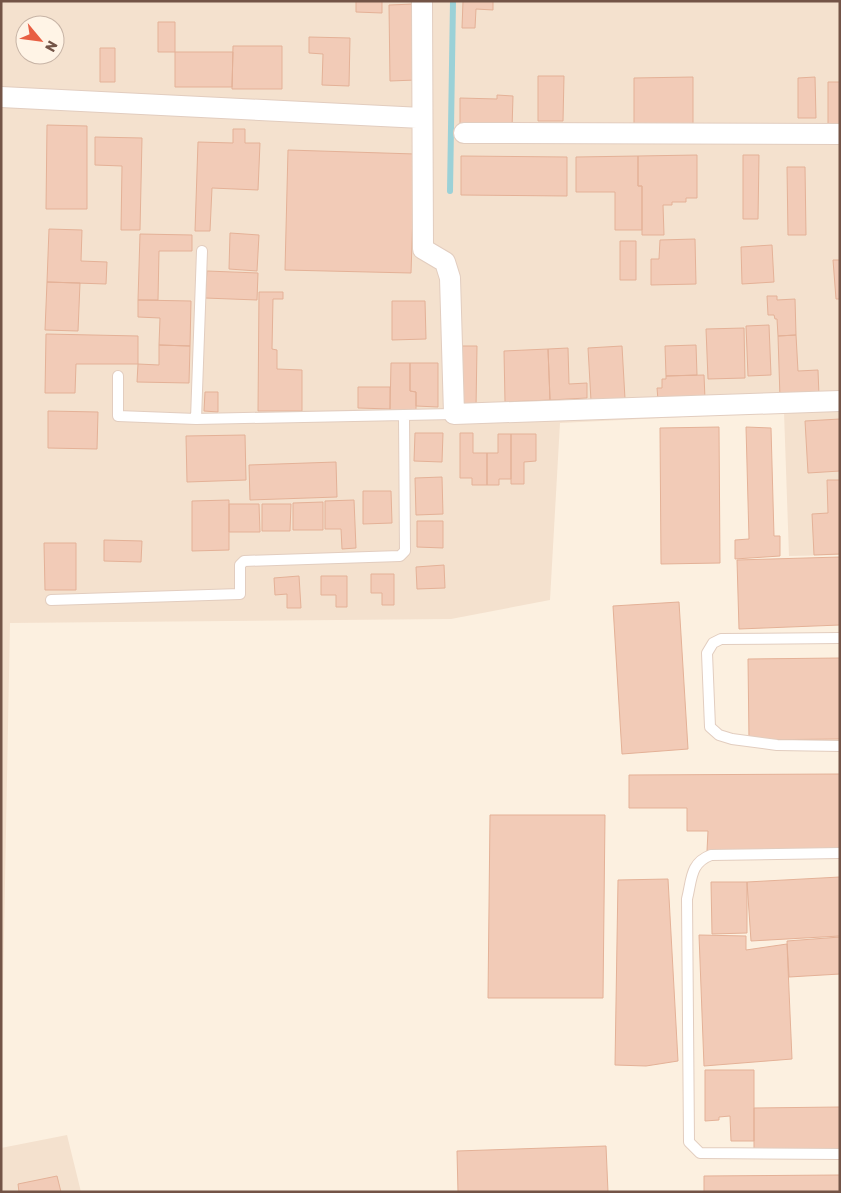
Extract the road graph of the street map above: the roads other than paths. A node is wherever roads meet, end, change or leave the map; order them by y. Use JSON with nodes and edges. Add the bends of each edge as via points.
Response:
{"nodes":[{"id":1,"x":422,"y":1,"type":"edge"},
{"id":2,"x":1,"y":97,"type":"edge"},
{"id":3,"x":422,"y":118,"type":"junction"},
{"id":4,"x":464,"y":133,"type":"dead end"},
{"id":5,"x":840,"y":134,"type":"edge"},
{"id":6,"x":202,"y":251,"type":"dead end"},
{"id":7,"x":118,"y":376,"type":"dead end"},
{"id":8,"x":840,"y":401,"type":"edge"},
{"id":9,"x":454,"y":414,"type":"junction"},
{"id":10,"x":404,"y":416,"type":"junction"},
{"id":11,"x":196,"y":419,"type":"junction"},
{"id":12,"x":51,"y":600,"type":"dead end"},
{"id":13,"x":840,"y":638,"type":"edge"},
{"id":14,"x":840,"y":746,"type":"edge"},
{"id":15,"x":840,"y":853,"type":"edge"},
{"id":16,"x":840,"y":1154,"type":"edge"}],
"edges":[{"from":1,"to":3,"type":"street"},
{"from":2,"to":3,"type":"street"},
{"from":3,"to":9,"type":"street","via":[[424,249],[445,262],[450,278]]},
{"from":4,"to":5,"type":"street"},
{"from":6,"to":11,"type":"lane"},
{"from":7,"to":11,"type":"lane","via":[[118,416]]},
{"from":8,"to":9,"type":"street"},
{"from":9,"to":10,"type":"lane"},
{"from":10,"to":11,"type":"lane"},
{"from":10,"to":12,"type":"lane","via":[[405,551],[400,556],[244,561],[240,565],[240,594]]},
{"from":13,"to":14,"type":"lane","via":[[721,640],[713,643],[707,653],[710,727],[719,735],[777,745]]},
{"from":15,"to":16,"type":"lane","via":[[711,855],[700,859],[693,869],[688,899],[689,1142],[700,1153]]}]}
